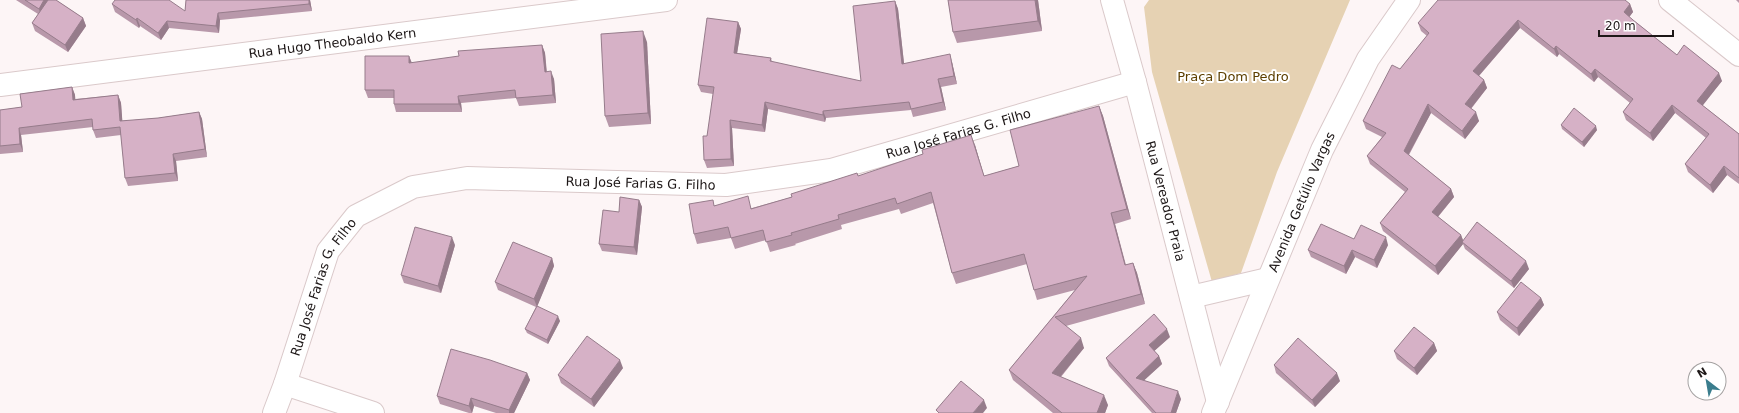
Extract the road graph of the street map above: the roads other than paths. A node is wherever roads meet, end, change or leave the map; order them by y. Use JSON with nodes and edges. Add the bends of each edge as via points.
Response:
{"nodes":[{"id":1,"x":666,"y":0,"type":"edge"},
{"id":2,"x":1409,"y":0,"type":"edge"},
{"id":3,"x":1670,"y":0,"type":"edge"},
{"id":4,"x":1114,"y":2,"type":"edge"},
{"id":5,"x":1739,"y":55,"type":"edge"},
{"id":6,"x":1135,"y":82,"type":"junction"},
{"id":7,"x":0,"y":85,"type":"edge"},
{"id":8,"x":1268,"y":279,"type":"junction"},
{"id":9,"x":1191,"y":297,"type":"junction"},
{"id":10,"x":285,"y":384,"type":"junction"},
{"id":11,"x":1215,"y":407,"type":"edge"},
{"id":12,"x":274,"y":413,"type":"edge"},
{"id":13,"x":373,"y":413,"type":"edge"}],
"edges":[{"from":1,"to":7,"type":"street","name":"Rua Hugo Theobaldo Kern"},
{"from":2,"to":8,"type":"street","name":"Avenida Getúlio Vargas","via":[[1368,59],[1322,150]]},
{"from":3,"to":5,"type":"street"},
{"from":4,"to":6,"type":"street","name":"Rua Vereador Praia"},
{"from":6,"to":9,"type":"street","name":"Rua Vereador Praia"},
{"from":6,"to":10,"type":"street","name":"Rua José Farias G. Filho","via":[[831,170],[726,185],[467,178],[413,187],[356,216],[328,251]]},
{"from":8,"to":9,"type":"street"},
{"from":8,"to":11,"type":"street","name":"Avenida Getúlio Vargas"},
{"from":9,"to":11,"type":"street","name":"Rua Vereador Praia"},
{"from":10,"to":12,"type":"street","name":"Rua José Farias G. Filho"},
{"from":10,"to":13,"type":"street"}]}
